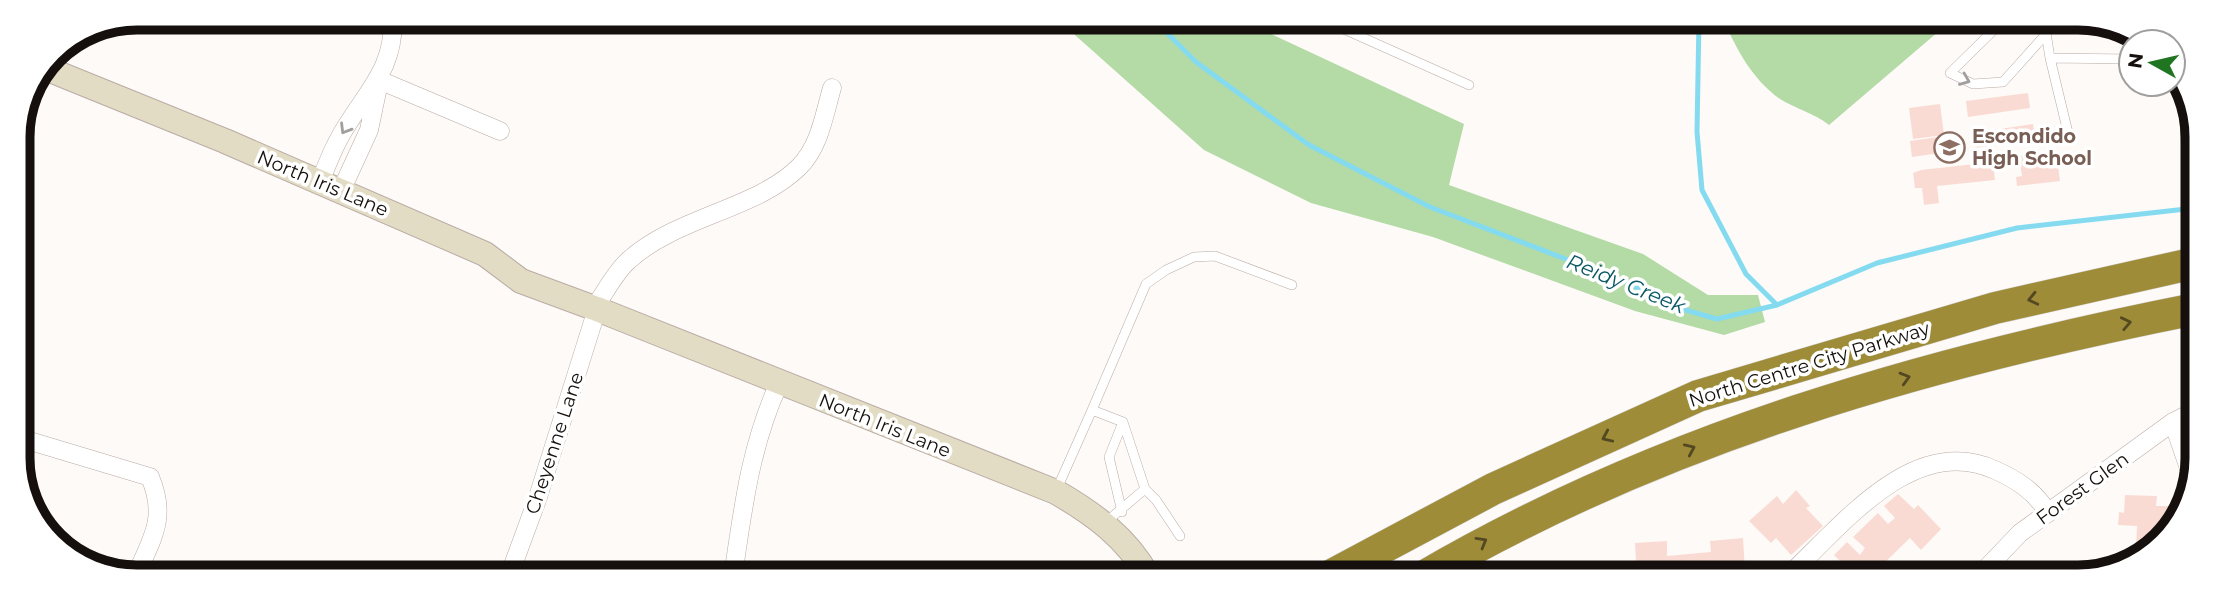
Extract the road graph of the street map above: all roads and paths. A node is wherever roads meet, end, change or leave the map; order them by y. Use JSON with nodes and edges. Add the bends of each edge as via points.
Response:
{"nodes":[{"id":1,"x":391,"y":30,"type":"edge"},
{"id":2,"x":1346,"y":30,"type":"edge"},
{"id":3,"x":1994,"y":30,"type":"edge"},
{"id":4,"x":2045,"y":30,"type":"edge"},
{"id":5,"x":2046,"y":34,"type":"junction"},
{"id":6,"x":2050,"y":58,"type":"junction"},
{"id":7,"x":2117,"y":59,"type":"edge"},
{"id":8,"x":53,"y":71,"type":"edge"},
{"id":9,"x":379,"y":80,"type":"junction"},
{"id":10,"x":1469,"y":85,"type":"dead end"},
{"id":11,"x":832,"y":88,"type":"dead end"},
{"id":12,"x":500,"y":131,"type":"dead end"},
{"id":13,"x":2070,"y":141,"type":"dead end"},
{"id":14,"x":331,"y":187,"type":"junction"},
{"id":15,"x":2185,"y":265,"type":"edge"},
{"id":16,"x":1292,"y":285,"type":"dead end"},
{"id":17,"x":596,"y":308,"type":"junction"},
{"id":18,"x":2185,"y":311,"type":"edge"},
{"id":19,"x":779,"y":383,"type":"junction"},
{"id":20,"x":1092,"y":410,"type":"junction"},
{"id":21,"x":2185,"y":416,"type":"edge"},
{"id":22,"x":1123,"y":422,"type":"junction"},
{"id":23,"x":2173,"y":422,"type":"junction"},
{"id":24,"x":30,"y":442,"type":"edge"},
{"id":25,"x":2185,"y":457,"type":"edge"},
{"id":26,"x":1144,"y":489,"type":"junction"},
{"id":27,"x":1056,"y":492,"type":"junction"},
{"id":28,"x":2048,"y":513,"type":"junction"},
{"id":29,"x":1114,"y":518,"type":"junction"},
{"id":30,"x":1180,"y":536,"type":"dead end"},
{"id":31,"x":140,"y":565,"type":"edge"},
{"id":32,"x":513,"y":565,"type":"edge"},
{"id":33,"x":735,"y":565,"type":"edge"},
{"id":34,"x":1141,"y":565,"type":"edge"},
{"id":35,"x":1351,"y":565,"type":"edge"},
{"id":36,"x":1444,"y":565,"type":"edge"},
{"id":37,"x":1800,"y":565,"type":"edge"},
{"id":38,"x":1989,"y":565,"type":"edge"}],
"edges":[{"from":1,"to":9,"type":"street"},
{"from":2,"to":10,"type":"lane"},
{"from":3,"to":5,"type":"lane","one_way":true,"via":[[1950,73],[1973,84],[2003,82]]},
{"from":4,"to":5,"type":"lane"},
{"from":5,"to":6,"type":"lane"},
{"from":6,"to":7,"type":"lane"},
{"from":6,"to":13,"type":"lane"},
{"from":8,"to":14,"type":"street","name":"North Iris Lane"},
{"from":9,"to":12,"type":"street"},
{"from":9,"to":14,"type":"street","via":[[369,130]]},
{"from":9,"to":14,"type":"street","one_way":true,"via":[[340,136]]},
{"from":11,"to":17,"type":"street","name":"Cheyenne Lane","via":[[817,142],[799,167],[759,193],[670,231],[628,260]]},
{"from":14,"to":17,"type":"street","name":"North Iris Lane","via":[[485,254],[521,281]]},
{"from":15,"to":35,"type":"highway","name":"North Centre City Parkway","one_way":true,"via":[[1995,308],[1698,396],[1493,489]]},
{"from":16,"to":20,"type":"lane","via":[[1215,256],[1194,257],[1166,270],[1146,284]]},
{"from":17,"to":19,"type":"street","name":"North Iris Lane"},
{"from":17,"to":32,"type":"street","name":"Cheyenne Lane"},
{"from":36,"to":18,"type":"highway","name":"North Centre City Parkway","one_way":true,"via":[[1497,534],[1705,442],[1800,408],[2009,348]]},
{"from":19,"to":27,"type":"street","name":"North Iris Lane"},
{"from":19,"to":33,"type":"street","via":[[761,423],[750,465]]},
{"from":20,"to":22,"type":"lane"},
{"from":20,"to":27,"type":"lane"},
{"from":21,"to":23,"type":"street","name":"Forest Glen"},
{"from":22,"to":26,"type":"lane"},
{"from":22,"to":29,"type":"lane","via":[[1109,457]]},
{"from":23,"to":25,"type":"street"},
{"from":23,"to":28,"type":"street","name":"Forest Glen"},
{"from":24,"to":31,"type":"street","via":[[150,477],[159,498],[159,517]]},
{"from":26,"to":29,"type":"lane"},
{"from":26,"to":30,"type":"lane"},
{"from":27,"to":29,"type":"street","name":"North Iris Lane"},
{"from":28,"to":37,"type":"street","via":[[2040,499],[2017,480],[1984,465],[1940,462],[1918,466],[1894,478]]},
{"from":28,"to":38,"type":"street","name":"Forest Glen","via":[[2020,533]]},
{"from":29,"to":34,"type":"street","name":"North Iris Lane"}]}
